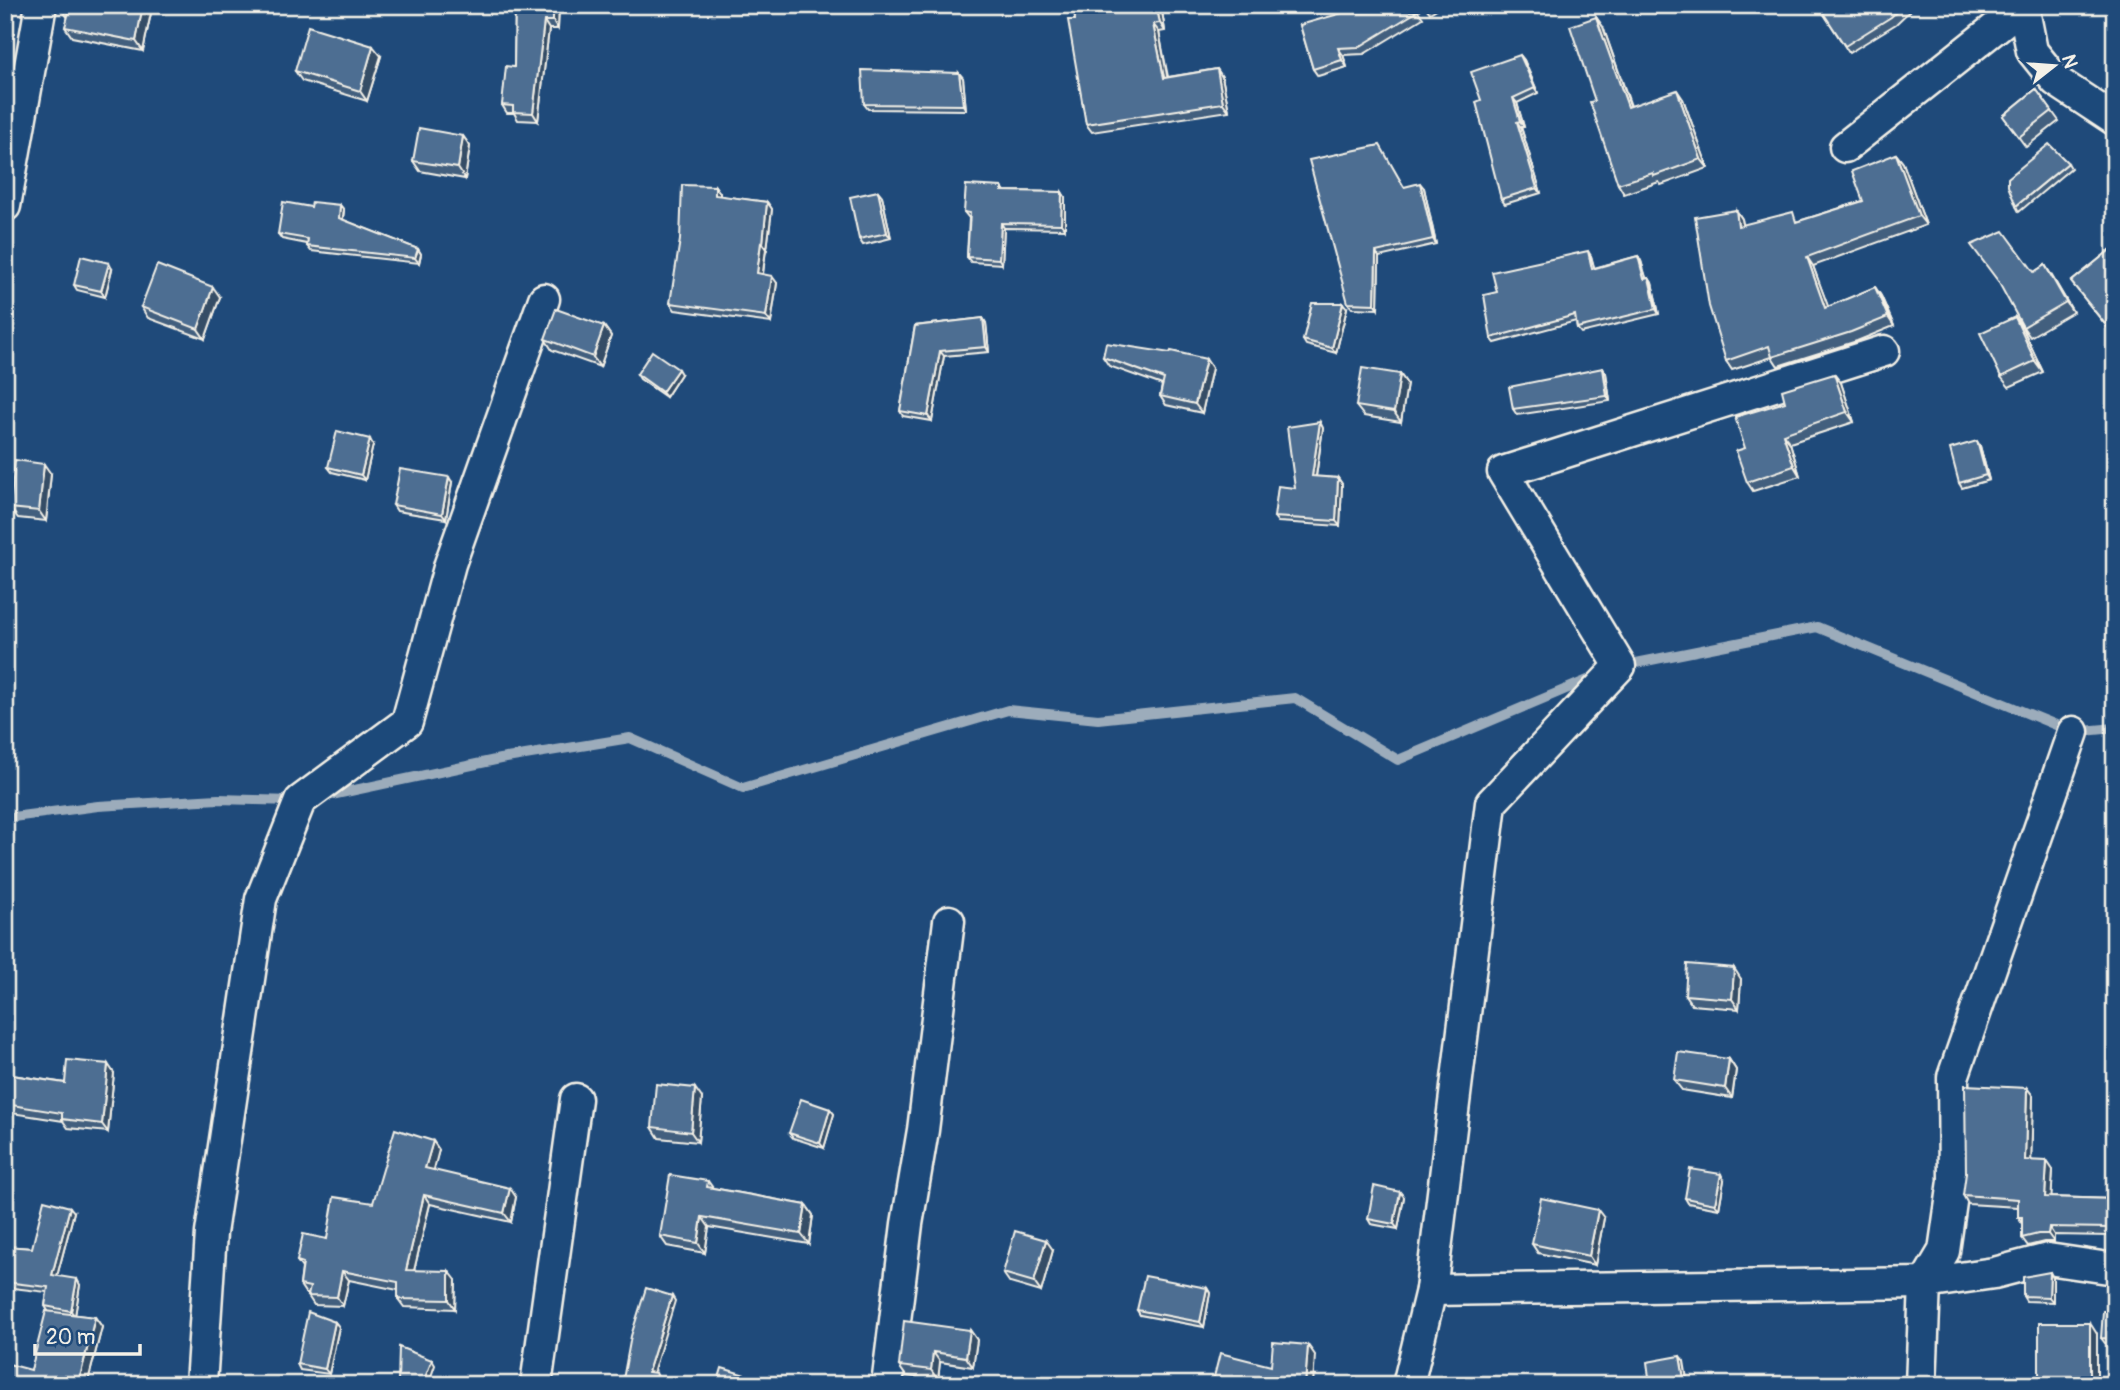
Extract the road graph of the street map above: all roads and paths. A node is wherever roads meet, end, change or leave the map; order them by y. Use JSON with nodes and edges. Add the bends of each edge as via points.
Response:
{"nodes":[{"id":1,"x":41,"y":5,"type":"edge"},
{"id":2,"x":2023,"y":5,"type":"edge"},
{"id":3,"x":2115,"y":120,"type":"edge"},
{"id":4,"x":1845,"y":147,"type":"dead end"},
{"id":5,"x":5,"y":206,"type":"edge"},
{"id":6,"x":544,"y":299,"type":"dead end"},
{"id":7,"x":1884,"y":351,"type":"dead end"},
{"id":8,"x":2073,"y":732,"type":"dead end"},
{"id":9,"x":949,"y":921,"type":"dead end"},
{"id":10,"x":576,"y":1099,"type":"dead end"},
{"id":11,"x":2115,"y":1269,"type":"edge"},
{"id":12,"x":1925,"y":1283,"type":"junction"},
{"id":13,"x":1431,"y":1290,"type":"junction"},
{"id":14,"x":201,"y":1385,"type":"edge"},
{"id":15,"x":536,"y":1385,"type":"edge"},
{"id":16,"x":887,"y":1385,"type":"edge"},
{"id":17,"x":1408,"y":1385,"type":"edge"},
{"id":18,"x":1921,"y":1385,"type":"edge"}],
"edges":[{"from":1,"to":5,"type":"street"},
{"from":2,"to":3,"type":"street","via":[[2032,51],[2056,81]]},
{"from":2,"to":4,"type":"street"},
{"from":6,"to":14,"type":"street","via":[[450,564],[407,722],[300,802],[261,899],[211,1233]]},
{"from":7,"to":13,"type":"street","via":[[1503,472],[1620,666],[1491,803]]},
{"from":8,"to":12,"type":"street","via":[[1954,1076],[1954,1181],[1944,1251]]},
{"from":9,"to":16,"type":"street"},
{"from":10,"to":15,"type":"street"},
{"from":11,"to":12,"type":"street","via":[[2048,1259]]},
{"from":12,"to":13,"type":"street"},
{"from":12,"to":18,"type":"street"},
{"from":13,"to":17,"type":"street"}]}
